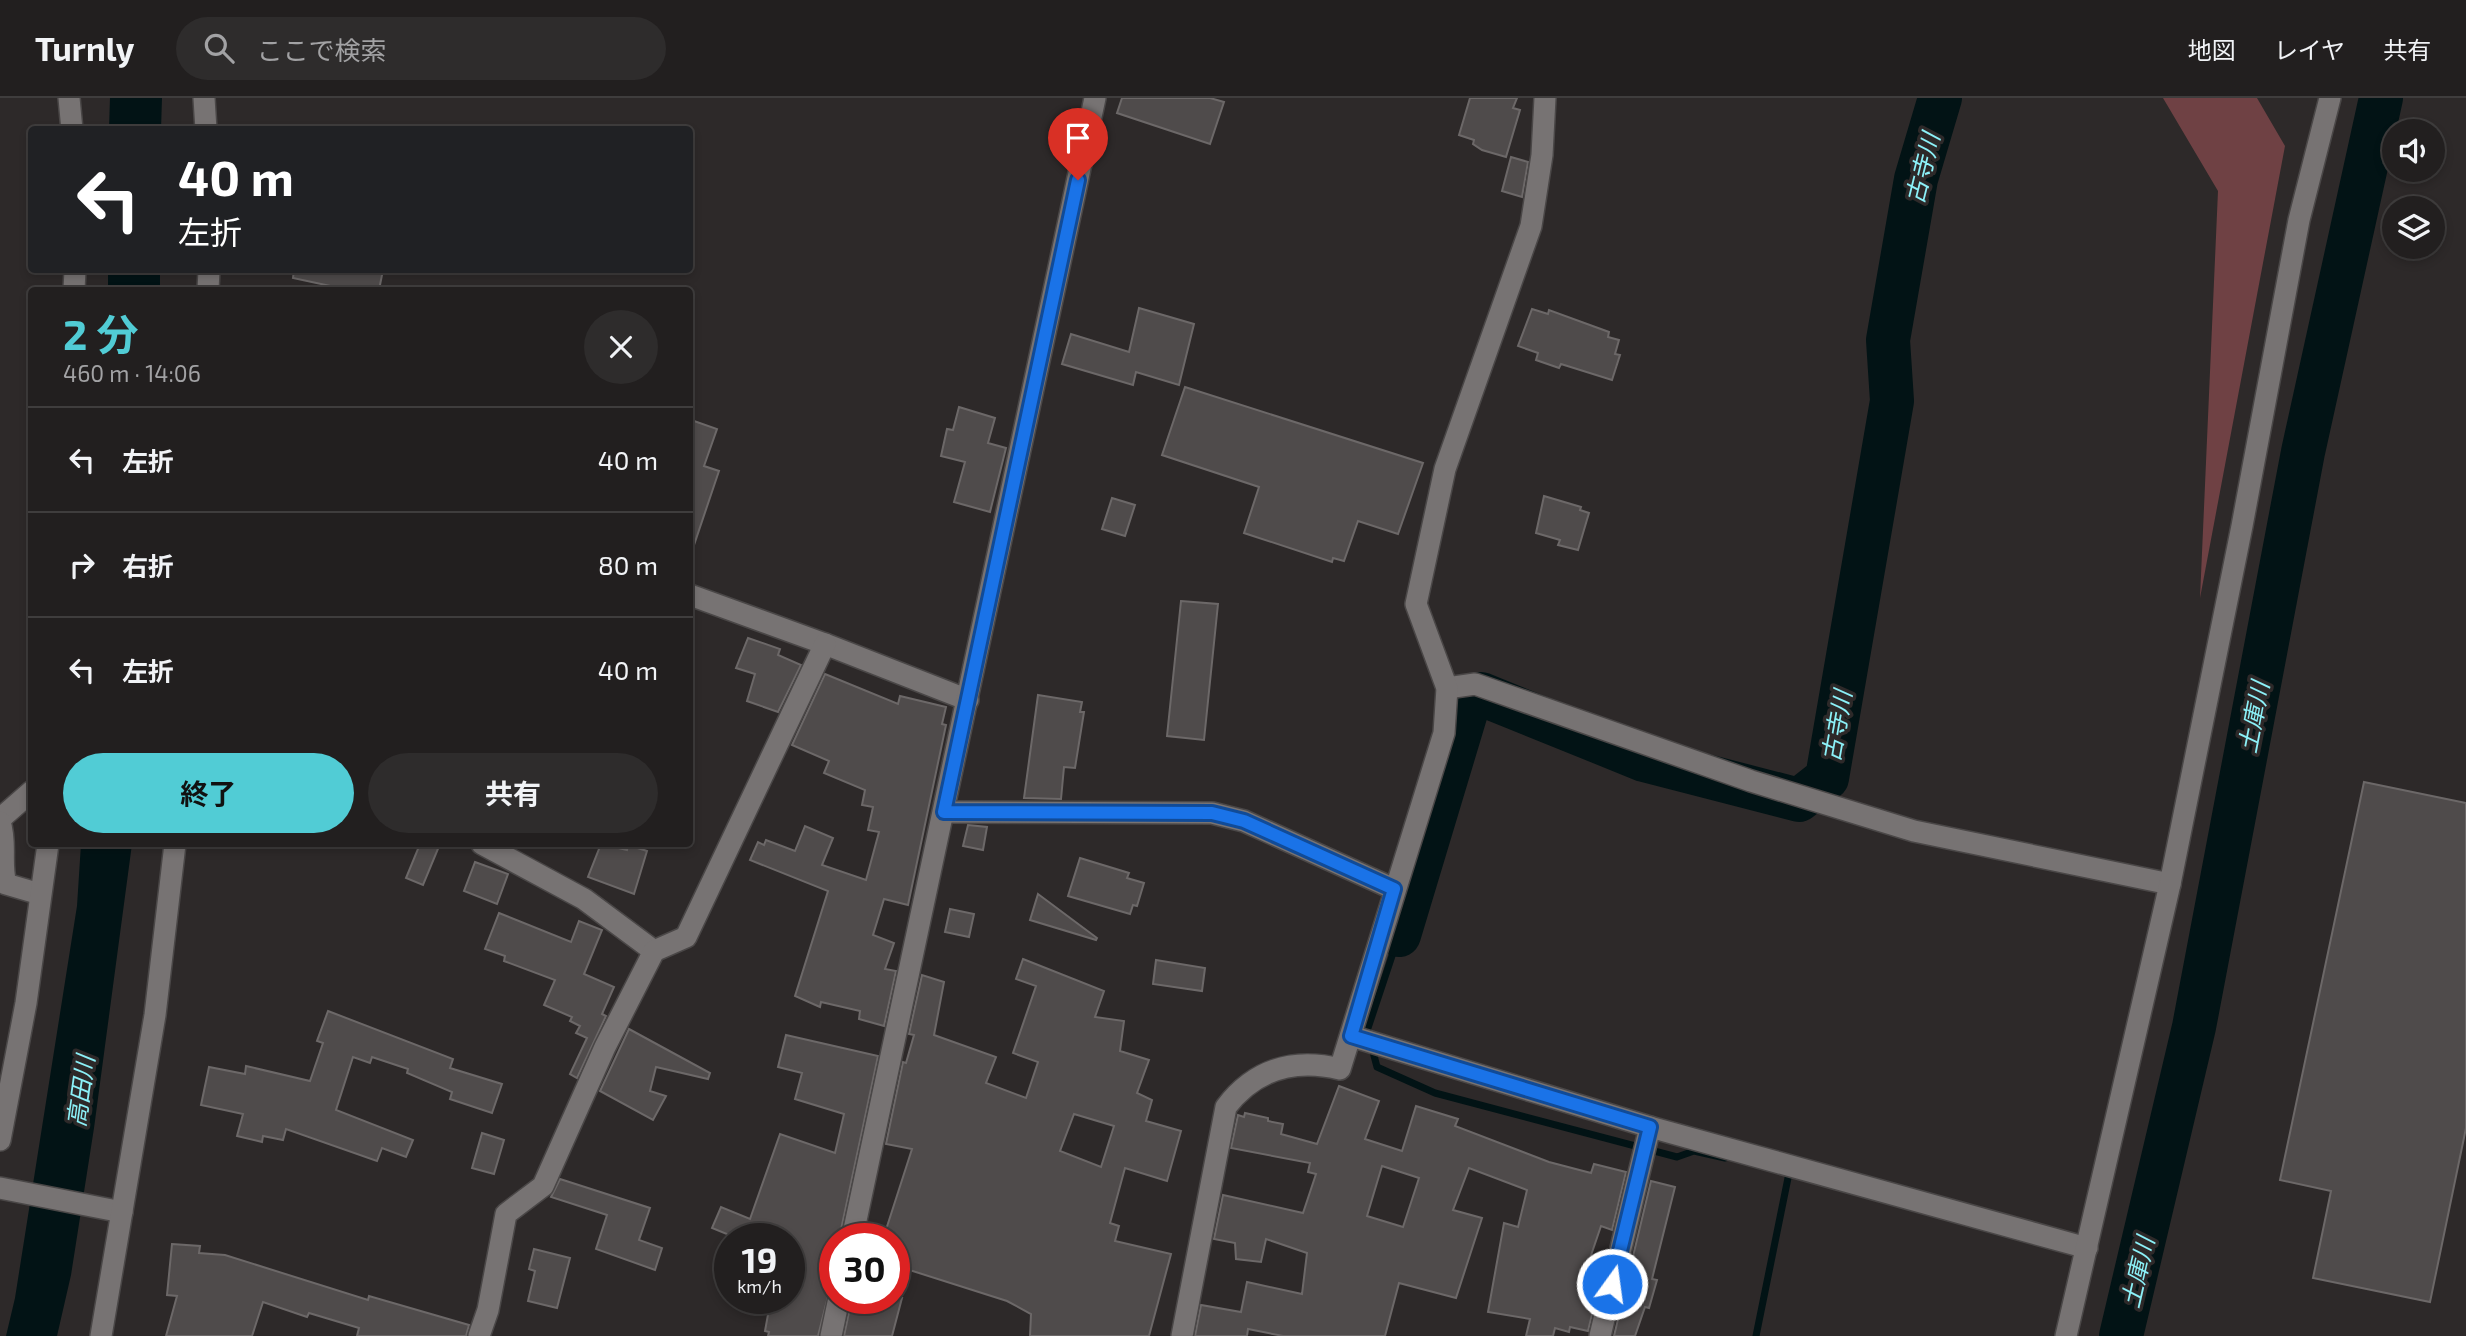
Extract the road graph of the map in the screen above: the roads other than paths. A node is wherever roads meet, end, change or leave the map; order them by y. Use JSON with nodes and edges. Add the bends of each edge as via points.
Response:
{"nodes":[{"id":1,"x":69,"y":98,"type":"edge"},
{"id":2,"x":204,"y":98,"type":"edge"},
{"id":3,"x":1096,"y":98,"type":"edge"},
{"id":4,"x":1545,"y":98,"type":"edge"},
{"id":5,"x":2330,"y":98,"type":"edge"},
{"id":6,"x":72,"y":126,"type":"edge"},
{"id":7,"x":206,"y":126,"type":"edge"},
{"id":8,"x":693,"y":597,"type":"edge"},
{"id":9,"x":825,"y":644,"type":"junction"},
{"id":10,"x":1447,"y":688,"type":"junction"},
{"id":11,"x":968,"y":700,"type":"junction"},
{"id":12,"x":28,"y":795,"type":"edge"},
{"id":13,"x":944,"y":812,"type":"junction"},
{"id":14,"x":0,"y":821,"type":"edge"},
{"id":15,"x":48,"y":847,"type":"edge"},
{"id":16,"x":175,"y":847,"type":"edge"},
{"id":17,"x":488,"y":847,"type":"edge"},
{"id":18,"x":2170,"y":884,"type":"junction"},
{"id":19,"x":1394,"y":889,"type":"junction"},
{"id":20,"x":40,"y":894,"type":"junction"},
{"id":21,"x":654,"y":951,"type":"junction"},
{"id":22,"x":1351,"y":1036,"type":"junction"},
{"id":23,"x":1650,"y":1127,"type":"junction"},
{"id":24,"x":0,"y":1140,"type":"edge"},
{"id":25,"x":0,"y":1188,"type":"edge"},
{"id":26,"x":118,"y":1211,"type":"junction"},
{"id":27,"x":855,"y":1223,"type":"edge"},
{"id":28,"x":2087,"y":1248,"type":"junction"},
{"id":29,"x":836,"y":1314,"type":"edge"},
{"id":30,"x":101,"y":1336,"type":"edge"},
{"id":31,"x":479,"y":1336,"type":"edge"},
{"id":32,"x":831,"y":1336,"type":"edge"},
{"id":33,"x":1182,"y":1336,"type":"edge"},
{"id":34,"x":1600,"y":1336,"type":"edge"},
{"id":35,"x":2066,"y":1336,"type":"edge"}],
"edges":[{"from":1,"to":6,"type":"street"},
{"from":2,"to":7,"type":"street"},
{"from":3,"to":11,"type":"street"},
{"from":4,"to":10,"type":"street","via":[[1531,226],[1445,468],[1416,604]]},
{"from":5,"to":18,"type":"street","via":[[2299,220]]},
{"from":8,"to":9,"type":"street"},
{"from":9,"to":11,"type":"street"},
{"from":9,"to":21,"type":"street","via":[[687,937]]},
{"from":10,"to":18,"type":"street","via":[[1475,684],[1751,781],[1914,831]]},
{"from":10,"to":19,"type":"street","via":[[1444,733]]},
{"from":11,"to":13,"type":"street"},
{"from":12,"to":14,"type":"street"},
{"from":13,"to":19,"type":"street","via":[[1212,813],[1244,821]]},
{"from":13,"to":27,"type":"street"},
{"from":14,"to":20,"type":"street","via":[[4,833],[1,872],[6,884]]},
{"from":15,"to":20,"type":"street"},
{"from":16,"to":26,"type":"street","via":[[155,1015]]},
{"from":17,"to":21,"type":"street","via":[[584,899]]},
{"from":18,"to":28,"type":"street"},
{"from":19,"to":22,"type":"street"},
{"from":20,"to":24,"type":"street","via":[[26,1003]]},
{"from":21,"to":31,"type":"street","via":[[543,1186],[506,1214]]},
{"from":22,"to":23,"type":"street"},
{"from":22,"to":33,"type":"street","via":[[1340,1069],[1315,1063],[1280,1066],[1240,1089],[1226,1107]]},
{"from":23,"to":28,"type":"street"},
{"from":23,"to":34,"type":"street"},
{"from":25,"to":26,"type":"street"},
{"from":26,"to":30,"type":"street"},
{"from":28,"to":35,"type":"street"},
{"from":29,"to":32,"type":"street"}]}
